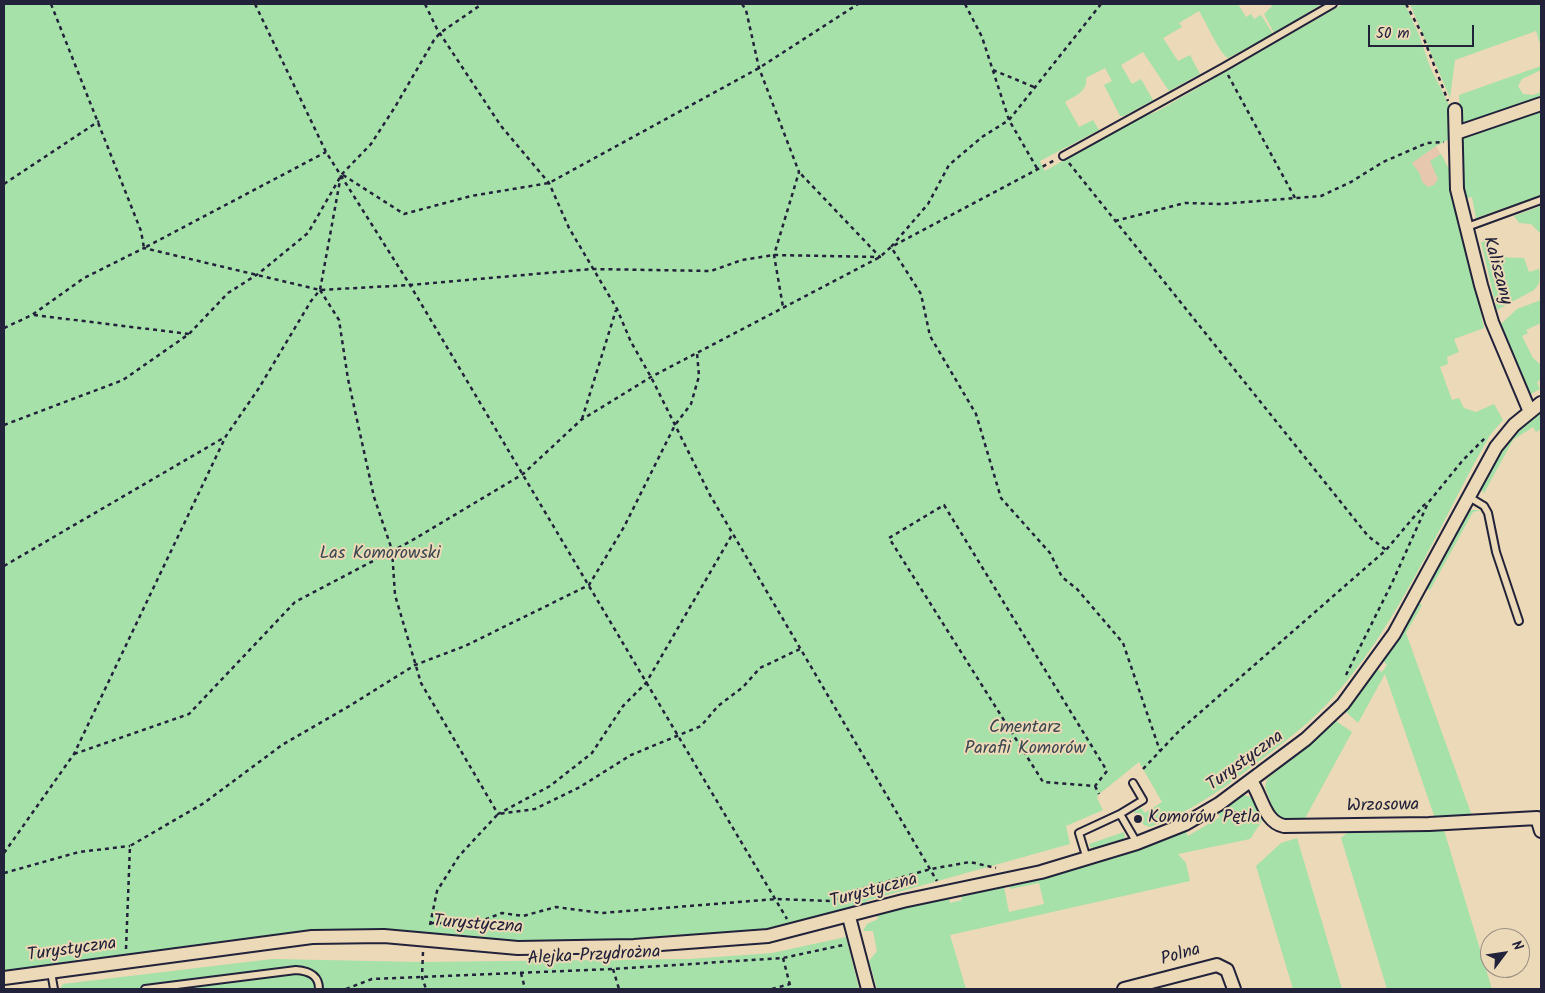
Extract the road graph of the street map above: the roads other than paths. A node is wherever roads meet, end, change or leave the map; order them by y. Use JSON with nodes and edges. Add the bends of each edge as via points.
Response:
{"nodes":[{"id":1,"x":1333,"y":4,"type":"edge"},
{"id":2,"x":1541,"y":104,"type":"edge"},
{"id":3,"x":1455,"y":110,"type":"road end"},
{"id":4,"x":1456,"y":137,"type":"junction"},
{"id":5,"x":1063,"y":156,"type":"road end"},
{"id":6,"x":1541,"y":200,"type":"edge"},
{"id":7,"x":1466,"y":226,"type":"junction"},
{"id":8,"x":1541,"y":403,"type":"edge"},
{"id":9,"x":1530,"y":412,"type":"junction"},
{"id":10,"x":1469,"y":497,"type":"junction"},
{"id":11,"x":1520,"y":622,"type":"dead end"},
{"id":12,"x":1250,"y":781,"type":"junction"},
{"id":13,"x":1133,"y":783,"type":"dead end"},
{"id":14,"x":1120,"y":814,"type":"junction"},
{"id":15,"x":1539,"y":817,"type":"edge"},
{"id":16,"x":1541,"y":831,"type":"edge"},
{"id":17,"x":1137,"y":843,"type":"junction"},
{"id":18,"x":1088,"y":860,"type":"junction"},
{"id":19,"x":849,"y":916,"type":"junction"},
{"id":20,"x":51,"y":972,"type":"junction"},
{"id":21,"x":4,"y":978,"type":"edge"},
{"id":22,"x":178,"y":984,"type":"junction"},
{"id":23,"x":54,"y":989,"type":"edge"},
{"id":24,"x":145,"y":989,"type":"edge"},
{"id":25,"x":188,"y":989,"type":"edge"},
{"id":26,"x":319,"y":989,"type":"edge"},
{"id":27,"x":868,"y":989,"type":"edge"},
{"id":28,"x":1124,"y":989,"type":"edge"},
{"id":29,"x":1234,"y":989,"type":"edge"}],
"edges":[{"from":1,"to":5,"type":"lane"},
{"from":2,"to":4,"type":"street"},
{"from":3,"to":4,"type":"street","name":"Kaliszany"},
{"from":4,"to":7,"type":"street","name":"Kaliszany","via":[[1457,189]]},
{"from":6,"to":7,"type":"lane"},
{"from":7,"to":9,"type":"street","name":"Kaliszany","via":[[1492,322]]},
{"from":8,"to":9,"type":"street","name":"Turystyczna"},
{"from":9,"to":10,"type":"street","name":"Turystyczna","via":[[1496,446]]},
{"from":10,"to":11,"type":"lane","via":[[1484,506],[1488,513],[1496,552]]},
{"from":10,"to":12,"type":"street","name":"Turystyczna","via":[[1394,634],[1360,683],[1316,731]]},
{"from":12,"to":15,"type":"street","name":"Wrzosowa","via":[[1272,819],[1291,826],[1429,824]]},
{"from":12,"to":17,"type":"street","name":"Turystyczna","via":[[1189,822]]},
{"from":13,"to":14,"type":"lane","via":[[1143,800]]},
{"from":14,"to":17,"type":"lane"},
{"from":14,"to":18,"type":"lane","via":[[1079,833]]},
{"from":15,"to":16,"type":"street"},
{"from":17,"to":18,"type":"street","name":"Turystyczna"},
{"from":18,"to":19,"type":"street","name":"Turystyczna"},
{"from":19,"to":20,"type":"street","name":"Turystyczna","via":[[793,931],[734,940],[634,946],[518,948],[384,936],[305,937]]},
{"from":19,"to":27,"type":"street"},
{"from":20,"to":21,"type":"street","name":"Turystyczna"},
{"from":20,"to":23,"type":"lane"},
{"from":22,"to":24,"type":"lane"},
{"from":22,"to":25,"type":"lane"},
{"from":22,"to":26,"type":"lane","via":[[296,970],[312,973],[317,978]]},
{"from":28,"to":29,"type":"street","name":"Polna","via":[[1217,965],[1227,970]]}]}
